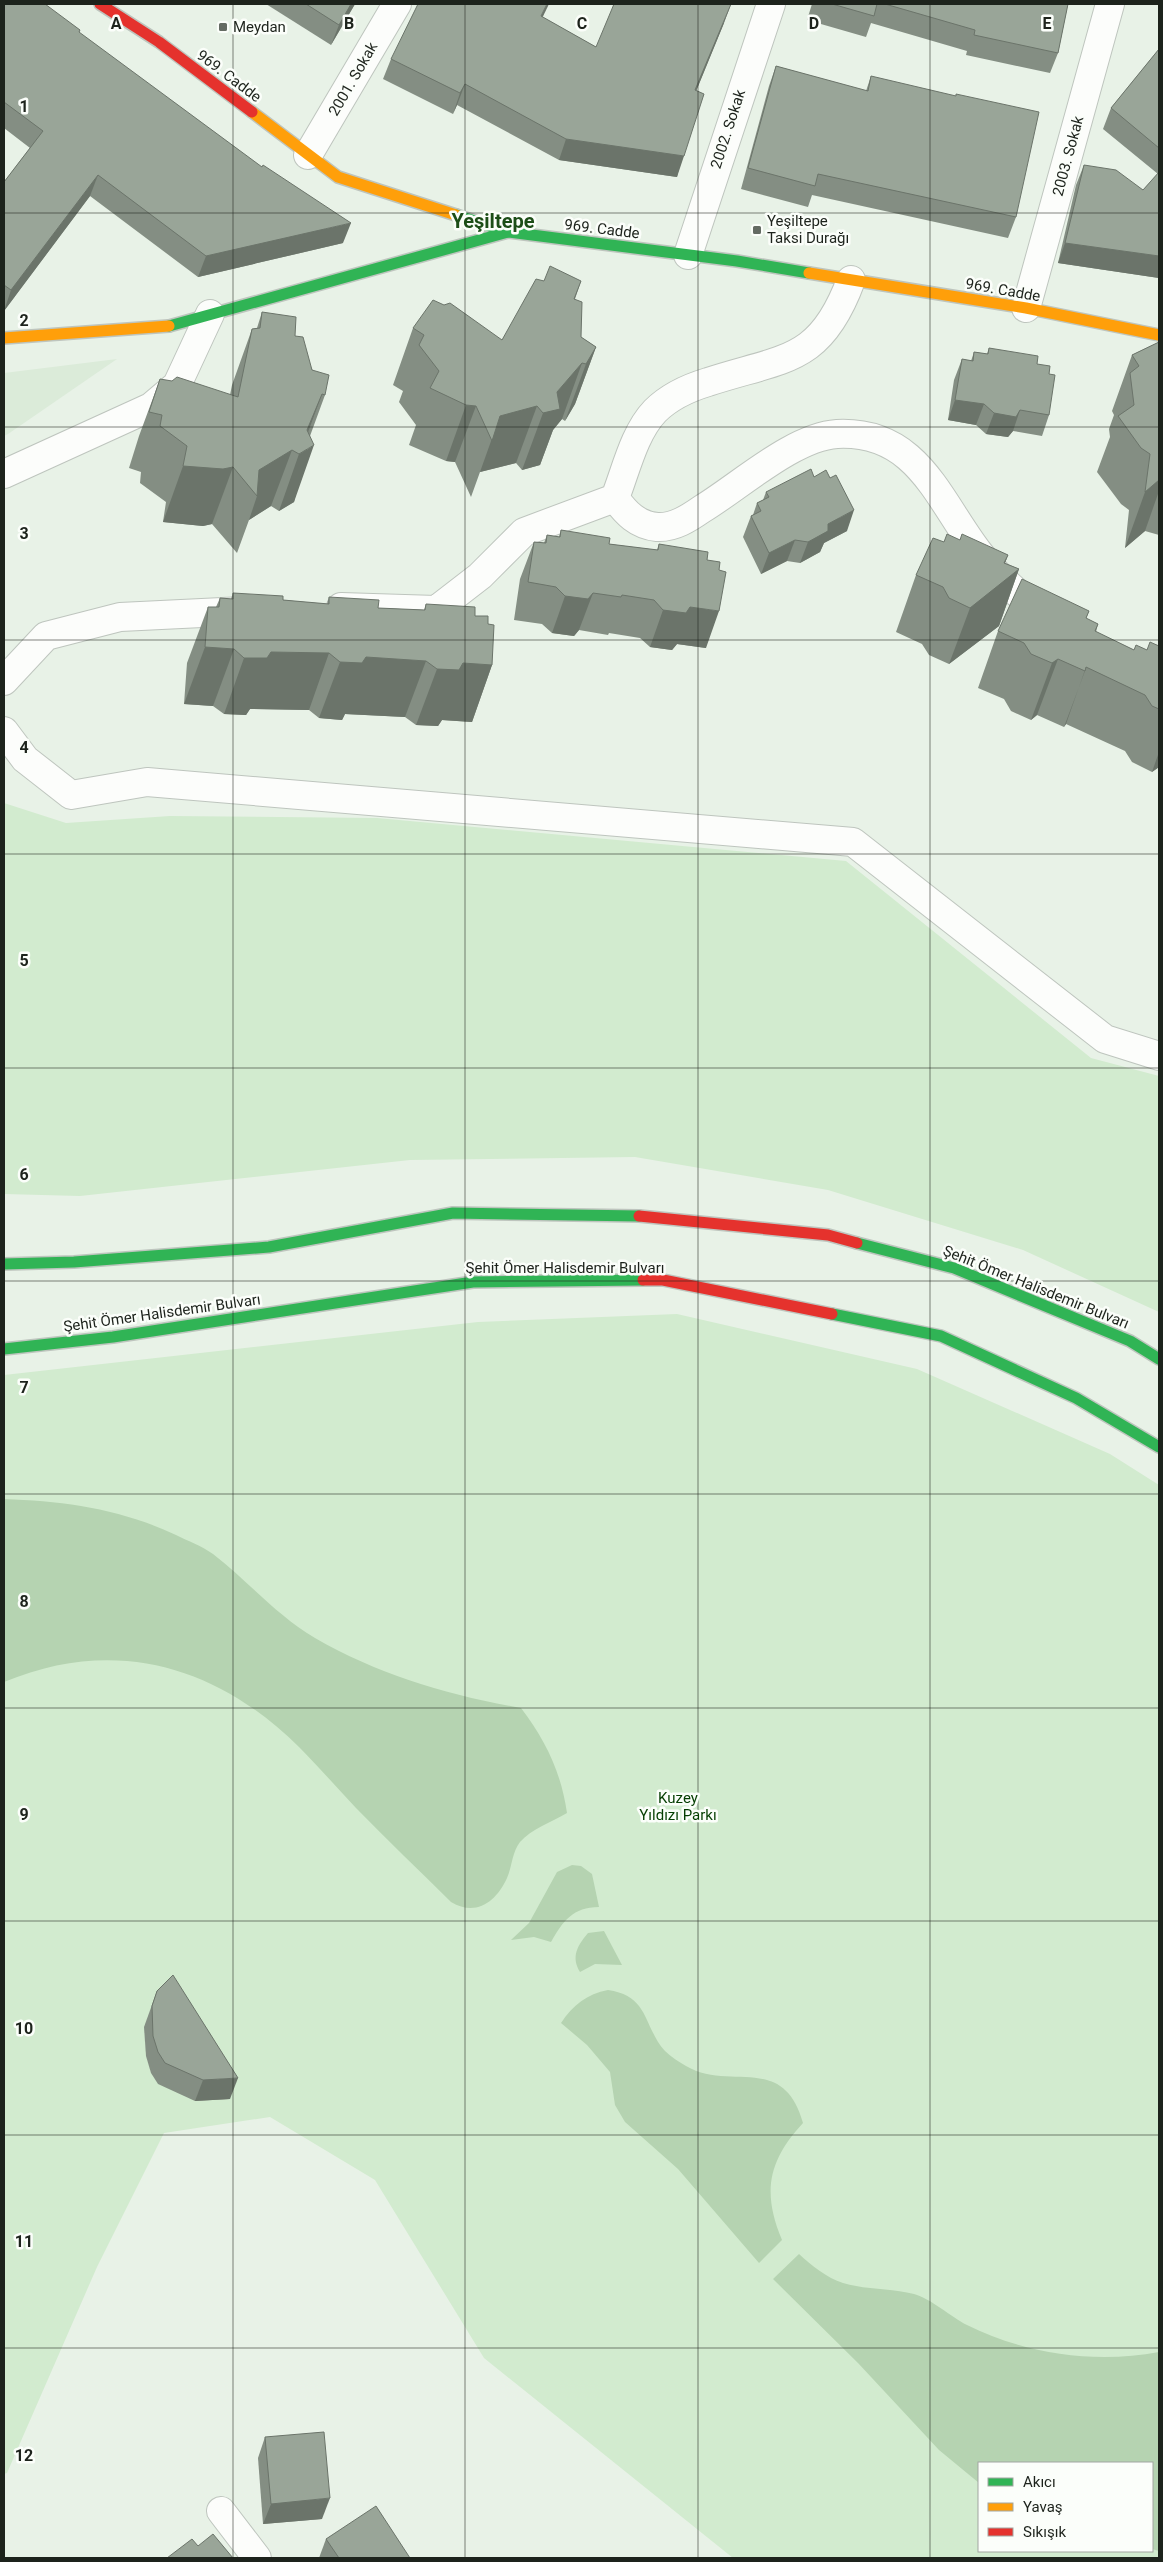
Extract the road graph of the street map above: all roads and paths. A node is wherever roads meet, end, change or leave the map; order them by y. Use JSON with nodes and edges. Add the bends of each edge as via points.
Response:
{"nodes":[{"id":1,"x":100,"y":4,"type":"edge"},
{"id":2,"x":397,"y":4,"type":"edge"},
{"id":3,"x":771,"y":4,"type":"edge"},
{"id":4,"x":1110,"y":4,"type":"edge"},
{"id":5,"x":308,"y":155,"type":"junction"},
{"id":6,"x":508,"y":232,"type":"junction"},
{"id":7,"x":688,"y":254,"type":"junction"},
{"id":8,"x":851,"y":280,"type":"junction"},
{"id":9,"x":1026,"y":308,"type":"junction"},
{"id":10,"x":210,"y":314,"type":"junction"},
{"id":11,"x":1159,"y":335,"type":"edge"},
{"id":12,"x":4,"y":338,"type":"edge"},
{"id":13,"x":4,"y":474,"type":"edge"},
{"id":14,"x":616,"y":498,"type":"junction"},
{"id":15,"x":312,"y":608,"type":"edge"},
{"id":16,"x":264,"y":610,"type":"edge"},
{"id":17,"x":1069,"y":629,"type":"edge"},
{"id":18,"x":4,"y":681,"type":"edge"},
{"id":19,"x":4,"y":731,"type":"edge"},
{"id":20,"x":1159,"y":1056,"type":"edge"},
{"id":21,"x":4,"y":1264,"type":"edge"},
{"id":22,"x":4,"y":1348,"type":"edge"},
{"id":23,"x":1159,"y":1359,"type":"edge"},
{"id":24,"x":1159,"y":1447,"type":"edge"},
{"id":25,"x":221,"y":2511,"type":"dead end"},
{"id":26,"x":257,"y":2558,"type":"edge"}],
"edges":[{"from":1,"to":5,"type":"main road","name":"969. Cadde","via":[[159,42]]},
{"from":2,"to":5,"type":"street","name":"2001. Sokak"},
{"from":3,"to":7,"type":"street","name":"2002. Sokak"},
{"from":4,"to":9,"type":"street","name":"2003. Sokak"},
{"from":5,"to":6,"type":"main road","name":"969. Cadde","via":[[338,177]]},
{"from":6,"to":7,"type":"main road","name":"969. Cadde"},
{"from":6,"to":10,"type":"main road"},
{"from":7,"to":8,"type":"main road","name":"969. Cadde"},
{"from":8,"to":9,"type":"main road","name":"969. Cadde"},
{"from":8,"to":14,"type":"street","via":[[841,308],[827,329],[794,356],[687,389],[661,406],[642,429]]},
{"from":9,"to":11,"type":"main road","name":"969. Cadde"},
{"from":10,"to":12,"type":"main road","via":[[164,327]]},
{"from":10,"to":13,"type":"street","via":[[177,385],[151,407]]},
{"from":14,"to":15,"type":"street","via":[[524,532],[480,576],[436,610],[360,606]]},
{"from":14,"to":17,"type":"street","via":[[628,515],[641,523],[657,527],[674,525],[732,491],[782,454],[810,440],[836,434],[877,439],[914,461],[930,478],[979,553],[999,576],[1045,614]]},
{"from":16,"to":18,"type":"street","via":[[120,616],[46,636]]},
{"from":19,"to":20,"type":"street","via":[[25,758],[71,795],[147,782],[853,842],[1105,1039]]},
{"from":21,"to":23,"type":"main road","name":"Şehit Ömer Halisdemir Bulvarı","via":[[269,1248],[453,1213],[635,1216],[828,1235],[954,1268],[1130,1341]]},
{"from":22,"to":24,"type":"main road","name":"Şehit Ömer Halisdemir Bulvarı","via":[[113,1337],[474,1282],[662,1280],[941,1336],[1076,1398]]},
{"from":25,"to":26,"type":"street"}]}
